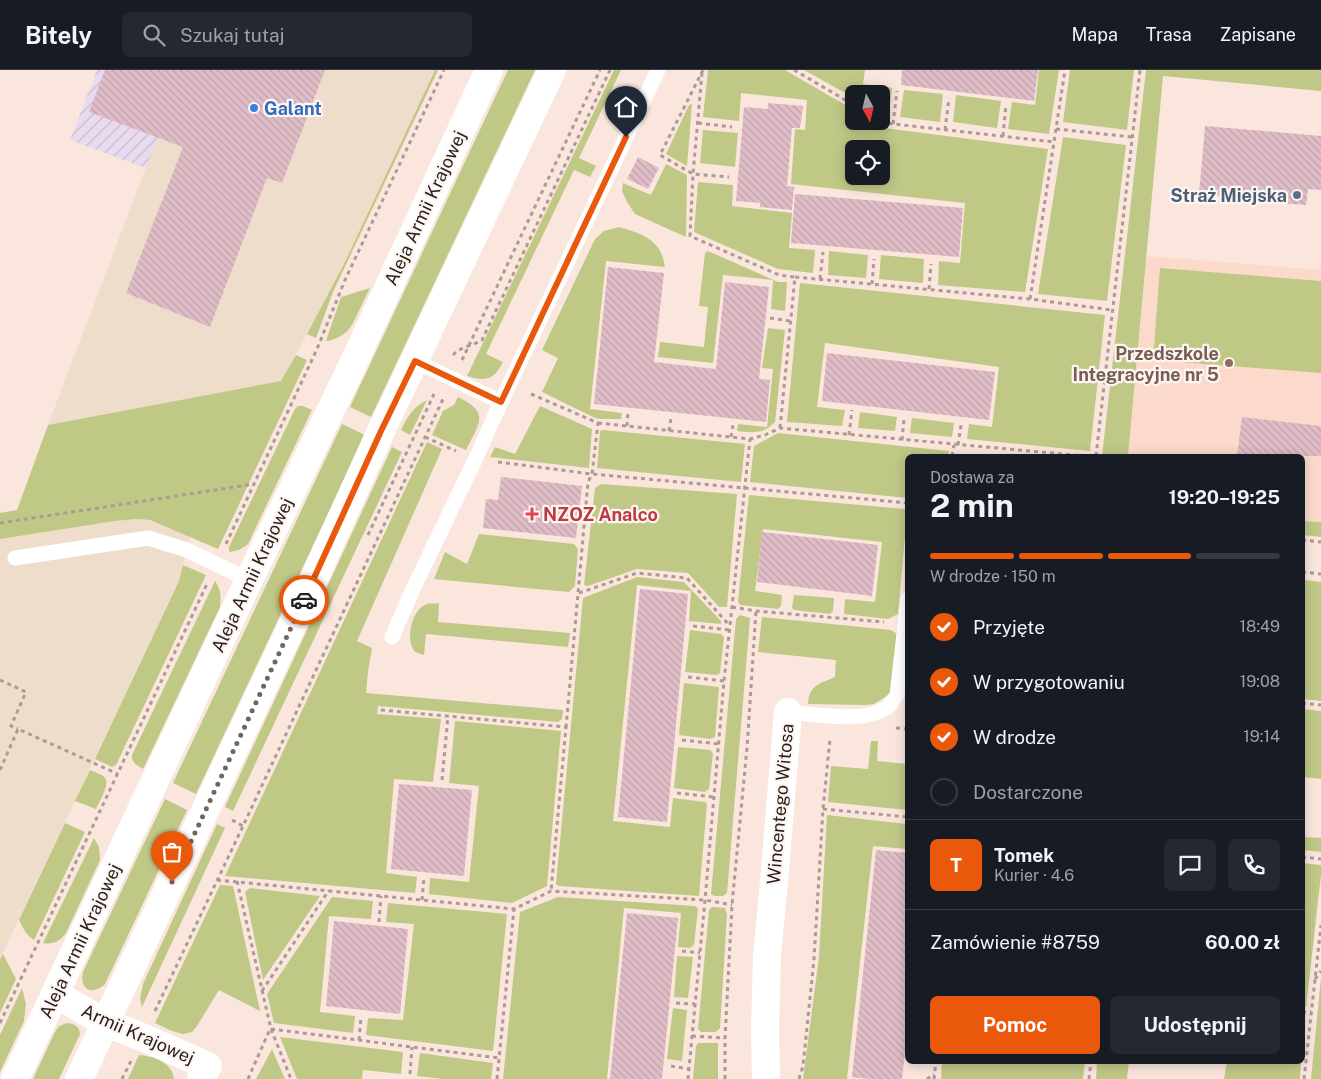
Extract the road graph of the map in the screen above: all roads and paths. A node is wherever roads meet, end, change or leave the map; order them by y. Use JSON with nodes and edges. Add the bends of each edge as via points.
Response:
{"nodes":[{"id":1,"x":489,"y":70,"type":"edge"},
{"id":2,"x":552,"y":70,"type":"edge"},
{"id":3,"x":600,"y":70,"type":"edge"},
{"id":4,"x":610,"y":70,"type":"edge"},
{"id":5,"x":658,"y":70,"type":"edge"},
{"id":6,"x":794,"y":70,"type":"edge"},
{"id":7,"x":1064,"y":70,"type":"edge"},
{"id":8,"x":1140,"y":70,"type":"edge"},
{"id":9,"x":703,"y":71,"type":"edge"},
{"id":10,"x":897,"y":91,"type":"dead end"},
{"id":11,"x":949,"y":98,"type":"dead end"},
{"id":12,"x":845,"y":100,"type":"edge"},
{"id":13,"x":1006,"y":106,"type":"dead end"},
{"id":14,"x":698,"y":123,"type":"junction"},
{"id":15,"x":890,"y":124,"type":"edge"},
{"id":16,"x":893,"y":124,"type":"junction"},
{"id":17,"x":732,"y":127,"type":"dead end"},
{"id":18,"x":1056,"y":129,"type":"junction"},
{"id":19,"x":945,"y":130,"type":"junction"},
{"id":20,"x":1002,"y":136,"type":"junction"},
{"id":21,"x":1132,"y":137,"type":"junction"},
{"id":22,"x":1054,"y":142,"type":"junction"},
{"id":23,"x":693,"y":174,"type":"junction"},
{"id":24,"x":729,"y":177,"type":"dead end"},
{"id":25,"x":823,"y":252,"type":"dead end"},
{"id":26,"x":874,"y":259,"type":"dead end"},
{"id":27,"x":931,"y":264,"type":"dead end"},
{"id":28,"x":795,"y":277,"type":"junction"},
{"id":29,"x":820,"y":279,"type":"junction"},
{"id":30,"x":872,"y":284,"type":"junction"},
{"id":31,"x":929,"y":289,"type":"junction"},
{"id":32,"x":1030,"y":299,"type":"junction"},
{"id":33,"x":1112,"y":310,"type":"junction"},
{"id":34,"x":770,"y":318,"type":"dead end"},
{"id":35,"x":790,"y":320,"type":"junction"},
{"id":36,"x":469,"y":346,"type":"junction"},
{"id":37,"x":415,"y":361,"type":"junction"},
{"id":38,"x":448,"y":377,"type":"junction"},
{"id":39,"x":531,"y":394,"type":"dead end"},
{"id":40,"x":501,"y":402,"type":"junction"},
{"id":41,"x":852,"y":410,"type":"dead end"},
{"id":42,"x":628,"y":413,"type":"dead end"},
{"id":43,"x":671,"y":418,"type":"dead end"},
{"id":44,"x":904,"y":419,"type":"dead end"},
{"id":45,"x":598,"y":423,"type":"junction"},
{"id":46,"x":733,"y":425,"type":"dead end"},
{"id":47,"x":961,"y":425,"type":"dead end"},
{"id":48,"x":627,"y":426,"type":"junction"},
{"id":49,"x":780,"y":428,"type":"junction"},
{"id":50,"x":670,"y":431,"type":"junction"},
{"id":51,"x":849,"y":435,"type":"junction"},
{"id":52,"x":425,"y":437,"type":"junction"},
{"id":53,"x":731,"y":437,"type":"junction"},
{"id":54,"x":750,"y":439,"type":"junction"},
{"id":55,"x":902,"y":440,"type":"junction"},
{"id":56,"x":954,"y":444,"type":"junction"},
{"id":57,"x":958,"y":445,"type":"junction"},
{"id":58,"x":952,"y":454,"type":"edge"},
{"id":59,"x":1061,"y":454,"type":"edge"},
{"id":60,"x":1096,"y":454,"type":"edge"},
{"id":61,"x":476,"y":460,"type":"junction"},
{"id":62,"x":592,"y":474,"type":"junction"},
{"id":63,"x":255,"y":484,"type":"dead end"},
{"id":64,"x":744,"y":488,"type":"junction"},
{"id":65,"x":905,"y":503,"type":"edge"},
{"id":66,"x":0,"y":523,"type":"edge"},
{"id":67,"x":1305,"y":540,"type":"edge"},
{"id":68,"x":1321,"y":542,"type":"edge"},
{"id":69,"x":364,"y":543,"type":"dead end"},
{"id":70,"x":15,"y":558,"type":"dead end"},
{"id":71,"x":1305,"y":572,"type":"edge"},
{"id":72,"x":1321,"y":574,"type":"edge"},
{"id":73,"x":249,"y":580,"type":"junction"},
{"id":74,"x":578,"y":593,"type":"junction"},
{"id":75,"x":732,"y":607,"type":"junction"},
{"id":76,"x":756,"y":611,"type":"junction"},
{"id":77,"x":905,"y":623,"type":"joint"},
{"id":78,"x":694,"y":626,"type":"dead end"},
{"id":79,"x":730,"y":628,"type":"junction"},
{"id":80,"x":392,"y":637,"type":"dead end"},
{"id":81,"x":688,"y":677,"type":"dead end"},
{"id":82,"x":0,"y":680,"type":"edge"},
{"id":83,"x":724,"y":682,"type":"junction"},
{"id":84,"x":1305,"y":703,"type":"edge"},
{"id":85,"x":1321,"y":705,"type":"edge"},
{"id":86,"x":381,"y":710,"type":"dead end"},
{"id":87,"x":788,"y":712,"type":"joint"},
{"id":88,"x":832,"y":715,"type":"junction"},
{"id":89,"x":448,"y":716,"type":"junction"},
{"id":90,"x":566,"y":727,"type":"junction"},
{"id":91,"x":892,"y":728,"type":"dead end"},
{"id":92,"x":18,"y":729,"type":"junction"},
{"id":93,"x":905,"y":730,"type":"edge"},
{"id":94,"x":682,"y":740,"type":"dead end"},
{"id":95,"x":719,"y":744,"type":"junction"},
{"id":96,"x":0,"y":770,"type":"edge"},
{"id":97,"x":118,"y":774,"type":"dead end"},
{"id":98,"x":442,"y":780,"type":"dead end"},
{"id":99,"x":677,"y":794,"type":"dead end"},
{"id":100,"x":714,"y":797,"type":"junction"},
{"id":101,"x":823,"y":809,"type":"junction"},
{"id":102,"x":905,"y":817,"type":"edge"},
{"id":103,"x":1305,"y":857,"type":"edge"},
{"id":104,"x":1321,"y":859,"type":"edge"},
{"id":105,"x":424,"y":878,"type":"dead end"},
{"id":106,"x":217,"y":880,"type":"junction"},
{"id":107,"x":237,"y":881,"type":"junction"},
{"id":108,"x":330,"y":890,"type":"junction"},
{"id":109,"x":551,"y":891,"type":"junction"},
{"id":110,"x":381,"y":896,"type":"junction"},
{"id":111,"x":422,"y":900,"type":"junction"},
{"id":112,"x":705,"y":900,"type":"junction"},
{"id":113,"x":732,"y":905,"type":"junction"},
{"id":114,"x":514,"y":909,"type":"junction"},
{"id":115,"x":379,"y":922,"type":"dead end"},
{"id":116,"x":1321,"y":925,"type":"edge"},
{"id":117,"x":682,"y":952,"type":"dead end"},
{"id":118,"x":700,"y":953,"type":"junction"},
{"id":119,"x":1321,"y":971,"type":"edge"},
{"id":120,"x":1315,"y":980,"type":"junction"},
{"id":121,"x":261,"y":992,"type":"junction"},
{"id":122,"x":55,"y":994,"type":"junction"},
{"id":123,"x":676,"y":1003,"type":"dead end"},
{"id":124,"x":695,"y":1004,"type":"junction"},
{"id":125,"x":1305,"y":1012,"type":"edge"},
{"id":126,"x":1311,"y":1012,"type":"junction"},
{"id":127,"x":361,"y":1018,"type":"dead end"},
{"id":128,"x":106,"y":1023,"type":"junction"},
{"id":129,"x":271,"y":1029,"type":"junction"},
{"id":130,"x":692,"y":1036,"type":"junction"},
{"id":131,"x":142,"y":1037,"type":"junction"},
{"id":132,"x":725,"y":1038,"type":"junction"},
{"id":133,"x":359,"y":1040,"type":"junction"},
{"id":134,"x":412,"y":1047,"type":"junction"},
{"id":135,"x":499,"y":1058,"type":"junction"},
{"id":136,"x":936,"y":1064,"type":"edge"},
{"id":137,"x":1091,"y":1064,"type":"edge"},
{"id":138,"x":671,"y":1066,"type":"dead end"},
{"id":139,"x":689,"y":1069,"type":"junction"},
{"id":140,"x":410,"y":1074,"type":"dead end"},
{"id":141,"x":935,"y":1074,"type":"junction"},
{"id":142,"x":15,"y":1079,"type":"edge"},
{"id":143,"x":79,"y":1079,"type":"edge"},
{"id":144,"x":122,"y":1079,"type":"edge"},
{"id":145,"x":201,"y":1079,"type":"edge"},
{"id":146,"x":248,"y":1079,"type":"edge"},
{"id":147,"x":292,"y":1079,"type":"edge"},
{"id":148,"x":497,"y":1079,"type":"edge"},
{"id":149,"x":688,"y":1079,"type":"edge"},
{"id":150,"x":725,"y":1079,"type":"edge"},
{"id":151,"x":766,"y":1079,"type":"edge"},
{"id":152,"x":799,"y":1079,"type":"edge"},
{"id":153,"x":928,"y":1079,"type":"edge"},
{"id":154,"x":934,"y":1079,"type":"edge"},
{"id":155,"x":1089,"y":1079,"type":"edge"},
{"id":156,"x":1304,"y":1079,"type":"edge"}],
"edges":[{"from":1,"to":73,"type":"street","name":"Aleja Armii Krajowej"},
{"from":2,"to":37,"type":"street"},
{"from":3,"to":36,"type":"path"},
{"from":4,"to":36,"type":"path","via":[[482,340]]},
{"from":5,"to":40,"type":"lane"},
{"from":6,"to":12,"type":"path"},
{"from":7,"to":18,"type":"path"},
{"from":8,"to":21,"type":"path"},
{"from":9,"to":14,"type":"path"},
{"from":9,"to":23,"type":"path","via":[[660,155]]},
{"from":10,"to":16,"type":"path"},
{"from":11,"to":19,"type":"path"},
{"from":13,"to":20,"type":"path"},
{"from":14,"to":17,"type":"path"},
{"from":14,"to":23,"type":"path"},
{"from":15,"to":16,"type":"path"},
{"from":16,"to":19,"type":"path"},
{"from":18,"to":21,"type":"path"},
{"from":18,"to":22,"type":"path"},
{"from":19,"to":20,"type":"path"},
{"from":20,"to":22,"type":"path"},
{"from":21,"to":33,"type":"path"},
{"from":22,"to":32,"type":"path"},
{"from":23,"to":24,"type":"path"},
{"from":23,"to":28,"type":"path","via":[[690,236],[779,275]]},
{"from":25,"to":29,"type":"path"},
{"from":26,"to":30,"type":"path"},
{"from":27,"to":31,"type":"path"},
{"from":28,"to":29,"type":"path"},
{"from":28,"to":35,"type":"path"},
{"from":29,"to":30,"type":"path"},
{"from":30,"to":31,"type":"path"},
{"from":31,"to":32,"type":"path"},
{"from":32,"to":33,"type":"path"},
{"from":33,"to":60,"type":"path"},
{"from":34,"to":35,"type":"path"},
{"from":35,"to":49,"type":"path"},
{"from":36,"to":38,"type":"path"},
{"from":36,"to":38,"type":"path","via":[[455,352]]},
{"from":37,"to":38,"type":"lane"},
{"from":37,"to":128,"type":"street"},
{"from":38,"to":40,"type":"lane"},
{"from":38,"to":52,"type":"path"},
{"from":38,"to":69,"type":"path"},
{"from":39,"to":45,"type":"path"},
{"from":40,"to":61,"type":"lane"},
{"from":41,"to":51,"type":"path"},
{"from":42,"to":48,"type":"path"},
{"from":43,"to":50,"type":"path"},
{"from":44,"to":55,"type":"path"},
{"from":45,"to":48,"type":"path"},
{"from":45,"to":62,"type":"path"},
{"from":46,"to":53,"type":"path"},
{"from":47,"to":57,"type":"path"},
{"from":48,"to":50,"type":"path"},
{"from":49,"to":51,"type":"path"},
{"from":49,"to":54,"type":"path"},
{"from":50,"to":53,"type":"path"},
{"from":51,"to":55,"type":"path"},
{"from":52,"to":61,"type":"path"},
{"from":52,"to":106,"type":"path"},
{"from":53,"to":54,"type":"path"},
{"from":54,"to":64,"type":"path"},
{"from":55,"to":56,"type":"path"},
{"from":56,"to":57,"type":"path"},
{"from":56,"to":58,"type":"path"},
{"from":57,"to":59,"type":"path"},
{"from":61,"to":62,"type":"path"},
{"from":61,"to":80,"type":"lane"},
{"from":62,"to":64,"type":"path"},
{"from":62,"to":74,"type":"path","via":[[588,482]]},
{"from":63,"to":66,"type":"path"},
{"from":64,"to":65,"type":"path"},
{"from":64,"to":75,"type":"path"},
{"from":67,"to":68,"type":"path"},
{"from":70,"to":73,"type":"lane","via":[[148,538],[187,550]]},
{"from":71,"to":72,"type":"path"},
{"from":73,"to":122,"type":"street","name":"Aleja Armii Krajowej"},
{"from":74,"to":79,"type":"path","via":[[637,573],[687,578]]},
{"from":74,"to":90,"type":"path"},
{"from":75,"to":76,"type":"path"},
{"from":75,"to":79,"type":"path"},
{"from":76,"to":77,"type":"path"},
{"from":76,"to":113,"type":"path"},
{"from":77,"to":88,"type":"lane","name":"Wincentego Witosa","via":[[897,696],[874,713],[853,717]]},
{"from":78,"to":79,"type":"path"},
{"from":79,"to":83,"type":"path"},
{"from":81,"to":83,"type":"path"},
{"from":82,"to":92,"type":"path","via":[[26,692],[10,726]]},
{"from":83,"to":95,"type":"path"},
{"from":84,"to":85,"type":"path"},
{"from":86,"to":89,"type":"path"},
{"from":87,"to":88,"type":"lane","name":"Wincentego Witosa"},
{"from":87,"to":151,"type":"street","name":"Wincentego Witosa","via":[[766,955]]},
{"from":88,"to":101,"type":"path"},
{"from":89,"to":90,"type":"path"},
{"from":89,"to":98,"type":"path"},
{"from":90,"to":109,"type":"path"},
{"from":91,"to":93,"type":"path"},
{"from":92,"to":96,"type":"path"},
{"from":92,"to":97,"type":"path"},
{"from":94,"to":95,"type":"path"},
{"from":95,"to":100,"type":"path"},
{"from":99,"to":100,"type":"path"},
{"from":100,"to":112,"type":"path"},
{"from":101,"to":102,"type":"path"},
{"from":101,"to":152,"type":"path","via":[[814,959]]},
{"from":103,"to":104,"type":"path"},
{"from":105,"to":111,"type":"path"},
{"from":106,"to":107,"type":"path"},
{"from":106,"to":131,"type":"path"},
{"from":107,"to":108,"type":"path"},
{"from":107,"to":121,"type":"path"},
{"from":108,"to":110,"type":"path"},
{"from":108,"to":121,"type":"path"},
{"from":109,"to":112,"type":"path"},
{"from":109,"to":114,"type":"path"},
{"from":110,"to":111,"type":"path"},
{"from":110,"to":115,"type":"path"},
{"from":111,"to":114,"type":"path"},
{"from":112,"to":113,"type":"path"},
{"from":112,"to":118,"type":"path"},
{"from":113,"to":132,"type":"path"},
{"from":114,"to":135,"type":"path"},
{"from":116,"to":120,"type":"path"},
{"from":117,"to":118,"type":"path"},
{"from":118,"to":124,"type":"path"},
{"from":119,"to":120,"type":"path"},
{"from":120,"to":126,"type":"path"},
{"from":121,"to":129,"type":"path"},
{"from":122,"to":128,"type":"street","name":"Armii Krajowej"},
{"from":122,"to":142,"type":"street","name":"Aleja Armii Krajowej"},
{"from":123,"to":124,"type":"path"},
{"from":124,"to":130,"type":"path"},
{"from":125,"to":126,"type":"path"},
{"from":126,"to":156,"type":"path"},
{"from":127,"to":133,"type":"path"},
{"from":128,"to":131,"type":"street","name":"Armii Krajowej"},
{"from":128,"to":143,"type":"street"},
{"from":129,"to":133,"type":"path"},
{"from":129,"to":146,"type":"path"},
{"from":129,"to":147,"type":"path"},
{"from":130,"to":132,"type":"path"},
{"from":130,"to":139,"type":"path"},
{"from":131,"to":144,"type":"path"},
{"from":131,"to":145,"type":"street","name":"Armii Krajowej","via":[[208,1066]]},
{"from":132,"to":150,"type":"path"},
{"from":133,"to":134,"type":"path"},
{"from":134,"to":135,"type":"path"},
{"from":134,"to":140,"type":"path"},
{"from":135,"to":148,"type":"path"},
{"from":136,"to":141,"type":"path"},
{"from":137,"to":155,"type":"path"},
{"from":138,"to":139,"type":"path"},
{"from":139,"to":149,"type":"path"},
{"from":141,"to":153,"type":"path"},
{"from":141,"to":154,"type":"path"}]}
